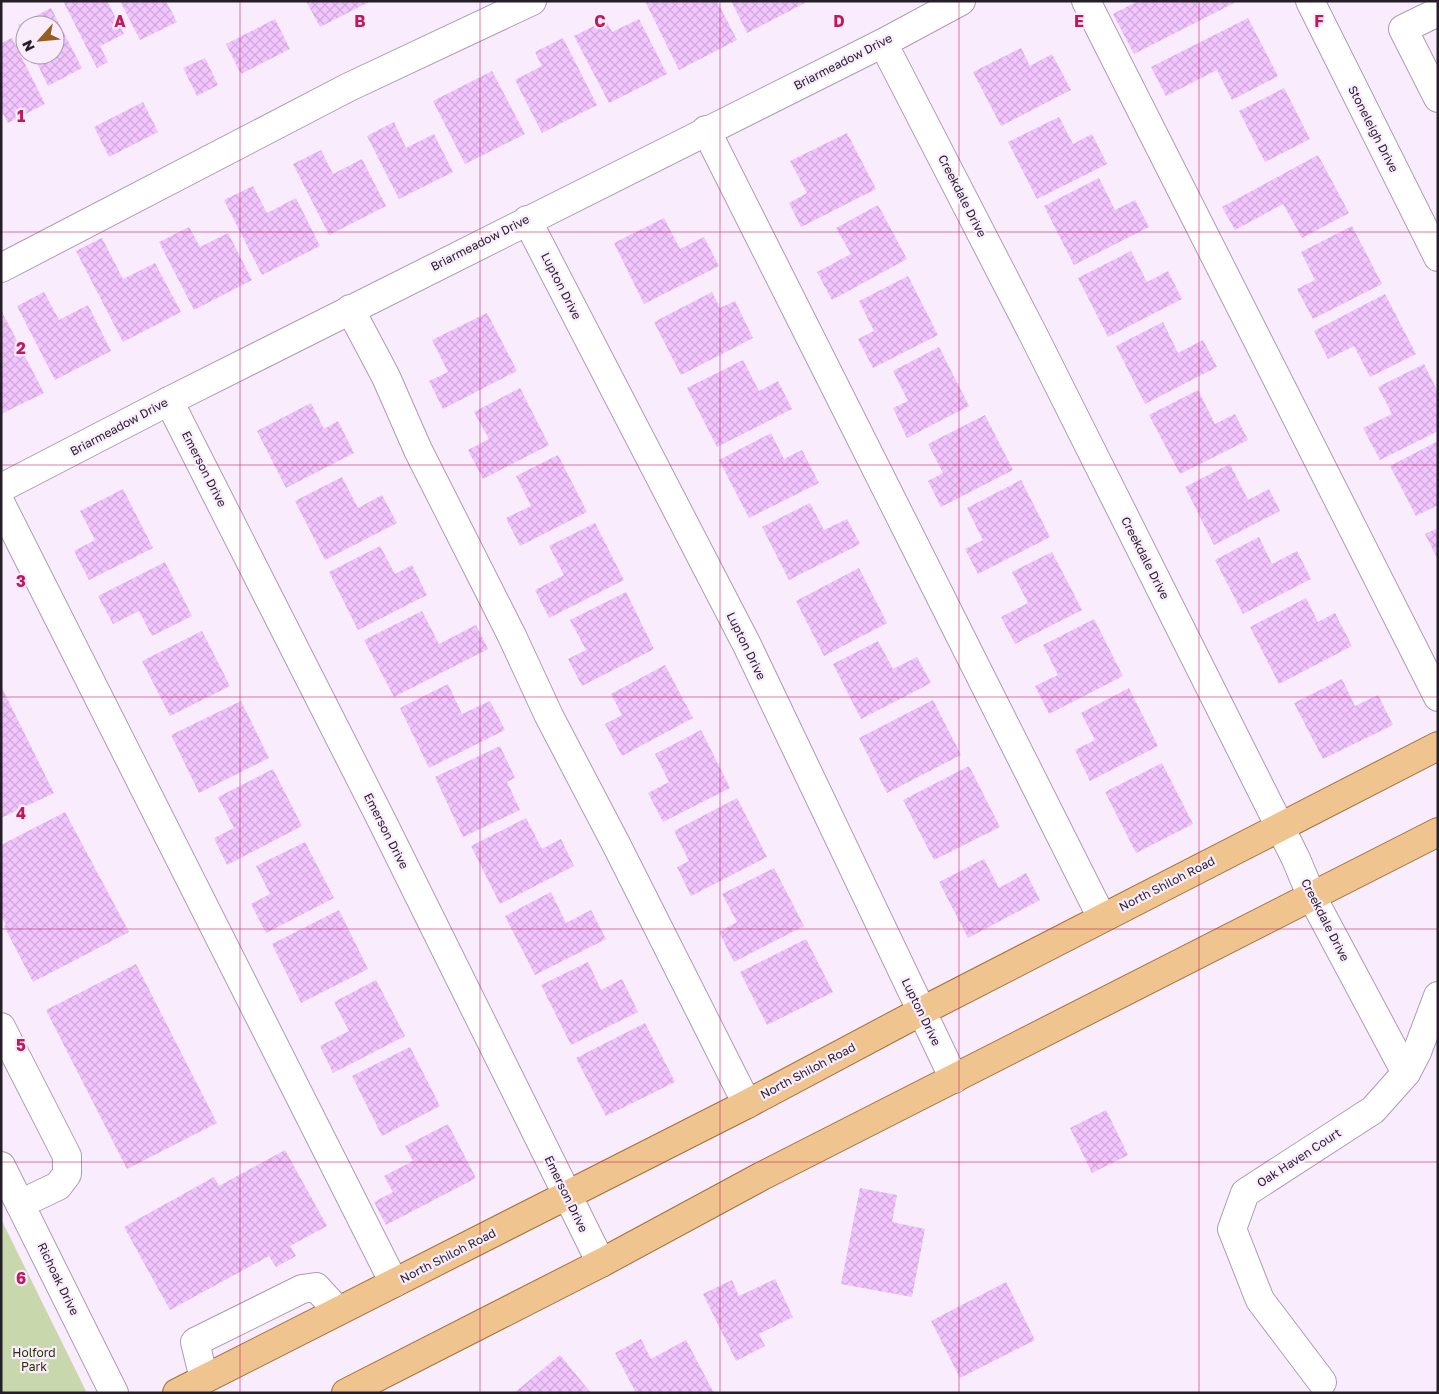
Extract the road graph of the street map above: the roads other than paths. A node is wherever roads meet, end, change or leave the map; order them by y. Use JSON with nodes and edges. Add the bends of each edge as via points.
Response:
{"nodes":[{"id":1,"x":532,"y":1,"type":"edge"},
{"id":2,"x":961,"y":1,"type":"edge"},
{"id":3,"x":1086,"y":1,"type":"edge"},
{"id":4,"x":1310,"y":1,"type":"edge"},
{"id":5,"x":1438,"y":12,"type":"edge"},
{"id":6,"x":883,"y":42,"type":"junction"},
{"id":7,"x":1438,"y":98,"type":"edge"},
{"id":8,"x":706,"y":130,"type":"junction"},
{"id":9,"x":527,"y":220,"type":"junction"},
{"id":10,"x":1438,"y":257,"type":"edge"},
{"id":11,"x":1,"y":268,"type":"edge"},
{"id":12,"x":350,"y":309,"type":"junction"},
{"id":13,"x":169,"y":400,"type":"junction"},
{"id":14,"x":1,"y":488,"type":"edge"},
{"id":15,"x":1,"y":504,"type":"edge"},
{"id":16,"x":1438,"y":697,"type":"edge"},
{"id":17,"x":1438,"y":746,"type":"edge"},
{"id":18,"x":1279,"y":826,"type":"junction"},
{"id":19,"x":1438,"y":832,"type":"edge"},
{"id":20,"x":1311,"y":895,"type":"junction"},
{"id":21,"x":1102,"y":918,"type":"junction"},
{"id":22,"x":1438,"y":996,"type":"edge"},
{"id":23,"x":920,"y":1012,"type":"junction"},
{"id":24,"x":1,"y":1027,"type":"edge"},
{"id":25,"x":1406,"y":1073,"type":"junction"},
{"id":26,"x":954,"y":1079,"type":"junction"},
{"id":27,"x":747,"y":1104,"type":"junction"},
{"id":28,"x":1,"y":1166,"type":"edge"},
{"id":29,"x":568,"y":1196,"type":"junction"},
{"id":30,"x":20,"y":1204,"type":"junction"},
{"id":31,"x":601,"y":1263,"type":"junction"},
{"id":32,"x":394,"y":1283,"type":"junction"},
{"id":33,"x":338,"y":1311,"type":"junction"},
{"id":34,"x":204,"y":1379,"type":"junction"},
{"id":35,"x":1322,"y":1382,"type":"dead end"},
{"id":36,"x":114,"y":1393,"type":"edge"},
{"id":37,"x":177,"y":1393,"type":"edge"},
{"id":38,"x":346,"y":1393,"type":"edge"}],
"edges":[{"from":1,"to":11,"type":"street","via":[[349,87]]},
{"from":2,"to":6,"type":"street","name":"Briarmeadow Drive"},
{"from":3,"to":16,"type":"street"},
{"from":4,"to":10,"type":"street","name":"Stoneleigh Drive"},
{"from":5,"to":7,"type":"street","via":[[1403,29]]},
{"from":6,"to":8,"type":"street","name":"Briarmeadow Drive"},
{"from":6,"to":18,"type":"street","name":"Creekdale Drive"},
{"from":8,"to":9,"type":"street","name":"Briarmeadow Drive"},
{"from":8,"to":21,"type":"street"},
{"from":9,"to":12,"type":"street","name":"Briarmeadow Drive"},
{"from":9,"to":23,"type":"street","name":"Lupton Drive","via":[[747,646]]},
{"from":12,"to":13,"type":"street","name":"Briarmeadow Drive"},
{"from":12,"to":27,"type":"street","via":[[549,716]]},
{"from":13,"to":14,"type":"street","name":"Briarmeadow Drive"},
{"from":13,"to":29,"type":"street","name":"Emerson Drive"},
{"from":15,"to":32,"type":"street"},
{"from":17,"to":18,"type":"main road","name":"North Shiloh Road"},
{"from":18,"to":20,"type":"street","name":"Creekdale Drive"},
{"from":18,"to":21,"type":"main road","name":"North Shiloh Road"},
{"from":19,"to":20,"type":"main road"},
{"from":20,"to":25,"type":"street","name":"Creekdale Drive"},
{"from":20,"to":26,"type":"main road"},
{"from":21,"to":23,"type":"main road","name":"North Shiloh Road"},
{"from":22,"to":25,"type":"street","name":"Oak Haven Court"},
{"from":23,"to":26,"type":"street","name":"Lupton Drive"},
{"from":23,"to":27,"type":"main road","name":"North Shiloh Road"},
{"from":24,"to":30,"type":"street","via":[[67,1156],[67,1174],[58,1186]]},
{"from":25,"to":35,"type":"street","name":"Oak Haven Court","via":[[1373,1110],[1245,1193],[1232,1229],[1260,1300]]},
{"from":26,"to":31,"type":"main road","via":[[762,1176]]},
{"from":27,"to":29,"type":"main road","name":"North Shiloh Road"},
{"from":28,"to":30,"type":"street","name":"Richoak Drive"},
{"from":29,"to":31,"type":"street","name":"Emerson Drive"},
{"from":29,"to":32,"type":"main road","name":"North Shiloh Road"},
{"from":30,"to":36,"type":"street","name":"Richoak Drive"},
{"from":31,"to":38,"type":"main road"},
{"from":32,"to":33,"type":"main road","name":"North Shiloh Road"},
{"from":33,"to":34,"type":"main road","name":"North Shiloh Road"},
{"from":33,"to":34,"type":"street","via":[[316,1287],[302,1289],[196,1342]]},
{"from":34,"to":37,"type":"main road","name":"North Shiloh Road"}]}
